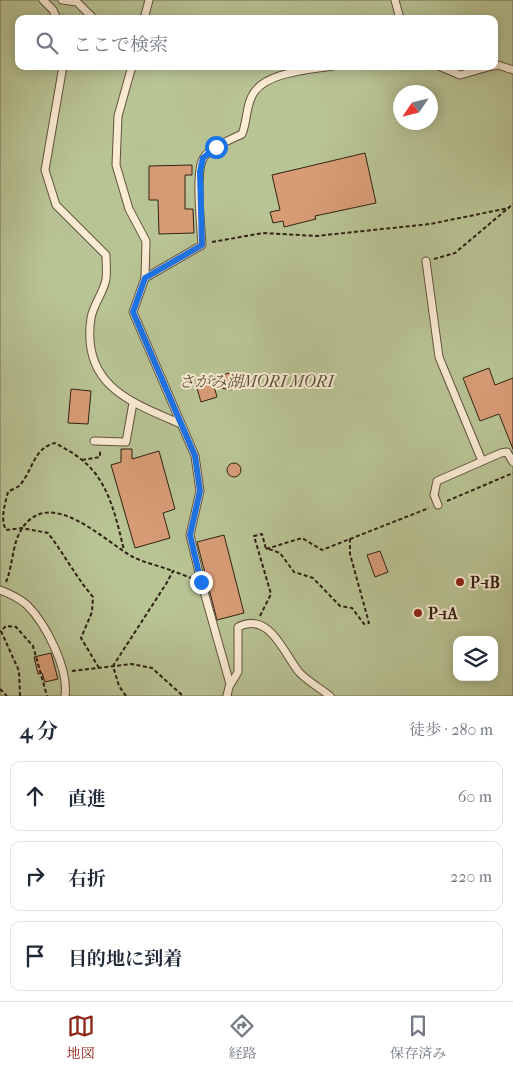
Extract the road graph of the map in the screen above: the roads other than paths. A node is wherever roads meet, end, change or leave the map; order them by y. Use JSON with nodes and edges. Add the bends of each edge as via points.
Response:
{"nodes":[{"id":1,"x":43,"y":0,"type":"edge"},
{"id":2,"x":62,"y":0,"type":"edge"},
{"id":3,"x":149,"y":0,"type":"edge"},
{"id":4,"x":395,"y":0,"type":"edge"},
{"id":5,"x":55,"y":15,"type":"edge"},
{"id":6,"x":90,"y":15,"type":"edge"},
{"id":7,"x":145,"y":15,"type":"edge"},
{"id":8,"x":399,"y":15,"type":"edge"},
{"id":9,"x":498,"y":65,"type":"edge"},
{"id":10,"x":62,"y":70,"type":"edge"},
{"id":11,"x":131,"y":70,"type":"edge"},
{"id":12,"x":310,"y":70,"type":"edge"},
{"id":13,"x":448,"y":70,"type":"edge"},
{"id":14,"x":478,"y":70,"type":"edge"},
{"id":15,"x":513,"y":70,"type":"edge"},
{"id":16,"x":426,"y":261,"type":"road end"},
{"id":17,"x":145,"y":278,"type":"junction"},
{"id":18,"x":133,"y":403,"type":"junction"},
{"id":19,"x":181,"y":424,"type":"junction"},
{"id":20,"x":98,"y":441,"type":"road end"},
{"id":21,"x":482,"y":461,"type":"junction"},
{"id":22,"x":513,"y":462,"type":"edge"},
{"id":23,"x":438,"y":505,"type":"dead end"},
{"id":24,"x":1,"y":590,"type":"edge"},
{"id":25,"x":230,"y":684,"type":"junction"},
{"id":26,"x":65,"y":696,"type":"edge"},
{"id":27,"x":226,"y":696,"type":"edge"},
{"id":28,"x":330,"y":696,"type":"edge"}],
"edges":[{"from":1,"to":5,"type":"lane"},
{"from":2,"to":6,"type":"lane","via":[[77,2]]},
{"from":3,"to":7,"type":"lane"},
{"from":4,"to":8,"type":"lane"},
{"from":9,"to":15,"type":"lane"},
{"from":10,"to":18,"type":"lane","via":[[45,170],[56,205],[106,255],[106,279],[91,317],[90,352],[106,382]]},
{"from":11,"to":17,"type":"lane","via":[[118,116],[116,164],[130,209],[146,241]]},
{"from":12,"to":17,"type":"lane","via":[[287,74],[259,85],[251,98],[242,134],[216,147],[203,158],[200,172],[202,245]]},
{"from":13,"to":14,"type":"lane","via":[[460,75]]},
{"from":16,"to":21,"type":"lane","via":[[440,357]]},
{"from":17,"to":19,"type":"lane","via":[[133,312]]},
{"from":18,"to":19,"type":"lane"},
{"from":18,"to":20,"type":"lane","via":[[126,442]]},
{"from":19,"to":25,"type":"lane","via":[[195,456],[200,491],[190,535]]},
{"from":21,"to":22,"type":"lane","via":[[507,452]]},
{"from":21,"to":23,"type":"lane","via":[[436,481],[434,495]]},
{"from":24,"to":26,"type":"lane","via":[[26,604],[44,627],[62,673]]},
{"from":25,"to":27,"type":"lane"},
{"from":25,"to":28,"type":"lane","via":[[238,672],[238,628],[246,623],[256,623],[268,628],[300,673]]}]}
